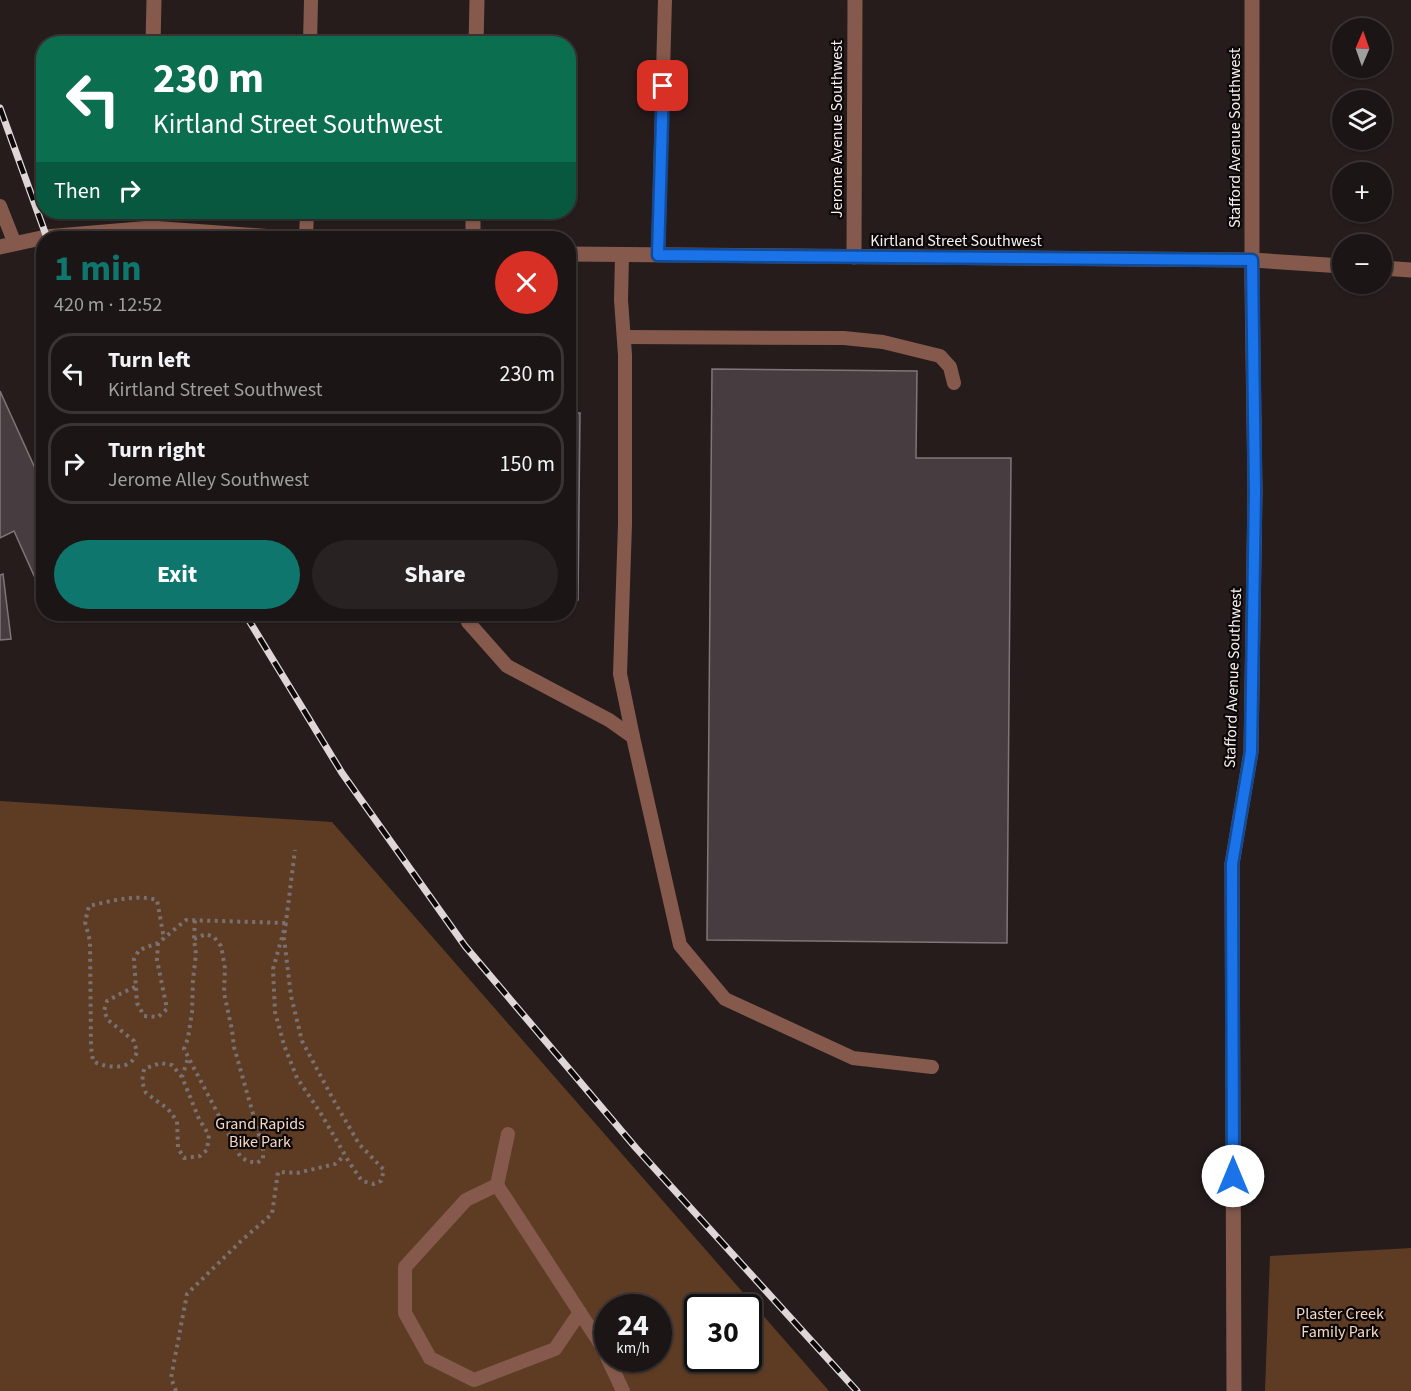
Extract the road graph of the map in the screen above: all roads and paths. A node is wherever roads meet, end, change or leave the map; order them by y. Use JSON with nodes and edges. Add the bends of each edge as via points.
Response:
{"nodes":[{"id":1,"x":154,"y":0,"type":"edge"},
{"id":2,"x":311,"y":0,"type":"edge"},
{"id":3,"x":477,"y":0,"type":"edge"},
{"id":4,"x":665,"y":0,"type":"edge"},
{"id":5,"x":855,"y":0,"type":"edge"},
{"id":6,"x":1252,"y":0,"type":"edge"},
{"id":7,"x":153,"y":36,"type":"edge"},
{"id":8,"x":310,"y":36,"type":"edge"},
{"id":9,"x":476,"y":36,"type":"edge"},
{"id":10,"x":0,"y":206,"type":"edge"},
{"id":11,"x":151,"y":219,"type":"edge"},
{"id":12,"x":151,"y":228,"type":"junction"},
{"id":13,"x":116,"y":231,"type":"edge"},
{"id":14,"x":192,"y":231,"type":"edge"},
{"id":15,"x":36,"y":239,"type":"edge"},
{"id":16,"x":8,"y":245,"type":"edge"},
{"id":17,"x":576,"y":254,"type":"edge"},
{"id":18,"x":622,"y":255,"type":"junction"},
{"id":19,"x":658,"y":255,"type":"junction"},
{"id":20,"x":854,"y":257,"type":"junction"},
{"id":21,"x":1252,"y":260,"type":"junction"},
{"id":22,"x":1332,"y":265,"type":"edge"},
{"id":23,"x":1392,"y":269,"type":"edge"},
{"id":24,"x":1411,"y":270,"type":"edge"},
{"id":25,"x":624,"y":338,"type":"junction"},
{"id":26,"x":954,"y":383,"type":"dead end"},
{"id":27,"x":468,"y":621,"type":"edge"},
{"id":28,"x":633,"y":737,"type":"junction"},
{"id":29,"x":295,"y":850,"type":"dead end"},
{"id":30,"x":195,"y":920,"type":"junction"},
{"id":31,"x":286,"y":923,"type":"junction"},
{"id":32,"x":164,"y":939,"type":"junction"},
{"id":33,"x":195,"y":939,"type":"junction"},
{"id":34,"x":158,"y":943,"type":"junction"},
{"id":35,"x":135,"y":987,"type":"junction"},
{"id":36,"x":189,"y":1058,"type":"junction"},
{"id":37,"x":932,"y":1067,"type":"dead end"},
{"id":38,"x":182,"y":1077,"type":"junction"},
{"id":39,"x":508,"y":1134,"type":"dead end"},
{"id":40,"x":345,"y":1156,"type":"junction"},
{"id":41,"x":497,"y":1185,"type":"junction"},
{"id":42,"x":579,"y":1312,"type":"junction"},
{"id":43,"x":594,"y":1334,"type":"edge"},
{"id":44,"x":614,"y":1372,"type":"edge"},
{"id":45,"x":176,"y":1391,"type":"edge"},
{"id":46,"x":623,"y":1391,"type":"edge"},
{"id":47,"x":1234,"y":1391,"type":"edge"}],
"edges":[{"from":1,"to":7,"type":"street"},
{"from":2,"to":8,"type":"lane"},
{"from":3,"to":9,"type":"street"},
{"from":4,"to":19,"type":"lane"},
{"from":5,"to":20,"type":"street","name":"Jerome Avenue Southwest"},
{"from":6,"to":21,"type":"street","name":"Stafford Avenue Southwest"},
{"from":10,"to":16,"type":"lane"},
{"from":11,"to":12,"type":"street"},
{"from":12,"to":13,"type":"street"},
{"from":12,"to":14,"type":"street"},
{"from":15,"to":16,"type":"street"},
{"from":17,"to":18,"type":"street","name":"Kirtland Street Southwest"},
{"from":18,"to":19,"type":"street","name":"Kirtland Street Southwest"},
{"from":18,"to":25,"type":"lane"},
{"from":19,"to":20,"type":"street","name":"Kirtland Street Southwest"},
{"from":20,"to":21,"type":"street","name":"Kirtland Street Southwest"},
{"from":21,"to":22,"type":"street","name":"Kirtland Street Southwest"},
{"from":21,"to":47,"type":"street","name":"Stafford Avenue Southwest","via":[[1255,491],[1251,752],[1232,864]]},
{"from":23,"to":24,"type":"street"},
{"from":25,"to":26,"type":"lane","via":[[844,338],[883,342],[940,356],[950,367]]},
{"from":25,"to":28,"type":"lane","via":[[625,513],[620,674]]},
{"from":27,"to":28,"type":"lane","via":[[507,666],[609,720]]},
{"from":28,"to":37,"type":"lane","via":[[681,945],[725,999],[853,1058]]},
{"from":29,"to":31,"type":"path"},
{"from":30,"to":31,"type":"path"},
{"from":30,"to":32,"type":"path","via":[[186,920]]},
{"from":30,"to":33,"type":"path"},
{"from":31,"to":40,"type":"path","via":[[273,969],[275,1012],[297,1078]]},
{"from":31,"to":40,"type":"path","via":[[284,938],[291,996],[302,1041],[359,1144],[384,1170],[381,1181],[362,1181]]},
{"from":32,"to":34,"type":"path"},
{"from":32,"to":35,"type":"path","via":[[157,900],[126,898],[89,906],[85,922],[90,941],[91,1047],[93,1061],[100,1066],[124,1065],[133,1061],[137,1052],[134,1041],[108,1020],[104,1011],[107,1001]]},
{"from":33,"to":36,"type":"path","via":[[192,1012],[184,1049]]},
{"from":33,"to":36,"type":"path","via":[[206,934],[221,946],[224,993],[234,1047],[263,1159],[257,1163],[240,1156]]},
{"from":34,"to":35,"type":"path","via":[[139,950],[134,960]]},
{"from":34,"to":35,"type":"path","via":[[157,960],[167,1009],[158,1017],[144,1016]]},
{"from":36,"to":38,"type":"path"},
{"from":38,"to":38,"type":"path","via":[[209,1135],[207,1150],[200,1156],[184,1158],[178,1148],[177,1121],[142,1082],[144,1069],[160,1063],[172,1065]]},
{"from":39,"to":41,"type":"lane"},
{"from":40,"to":45,"type":"path","via":[[335,1164],[297,1173],[279,1172],[272,1214],[187,1294],[171,1378]]},
{"from":41,"to":42,"type":"lane"},
{"from":41,"to":42,"type":"lane","via":[[466,1200],[405,1267],[405,1313],[430,1358],[474,1380],[555,1349]]},
{"from":42,"to":43,"type":"lane"},
{"from":44,"to":46,"type":"lane"}]}
